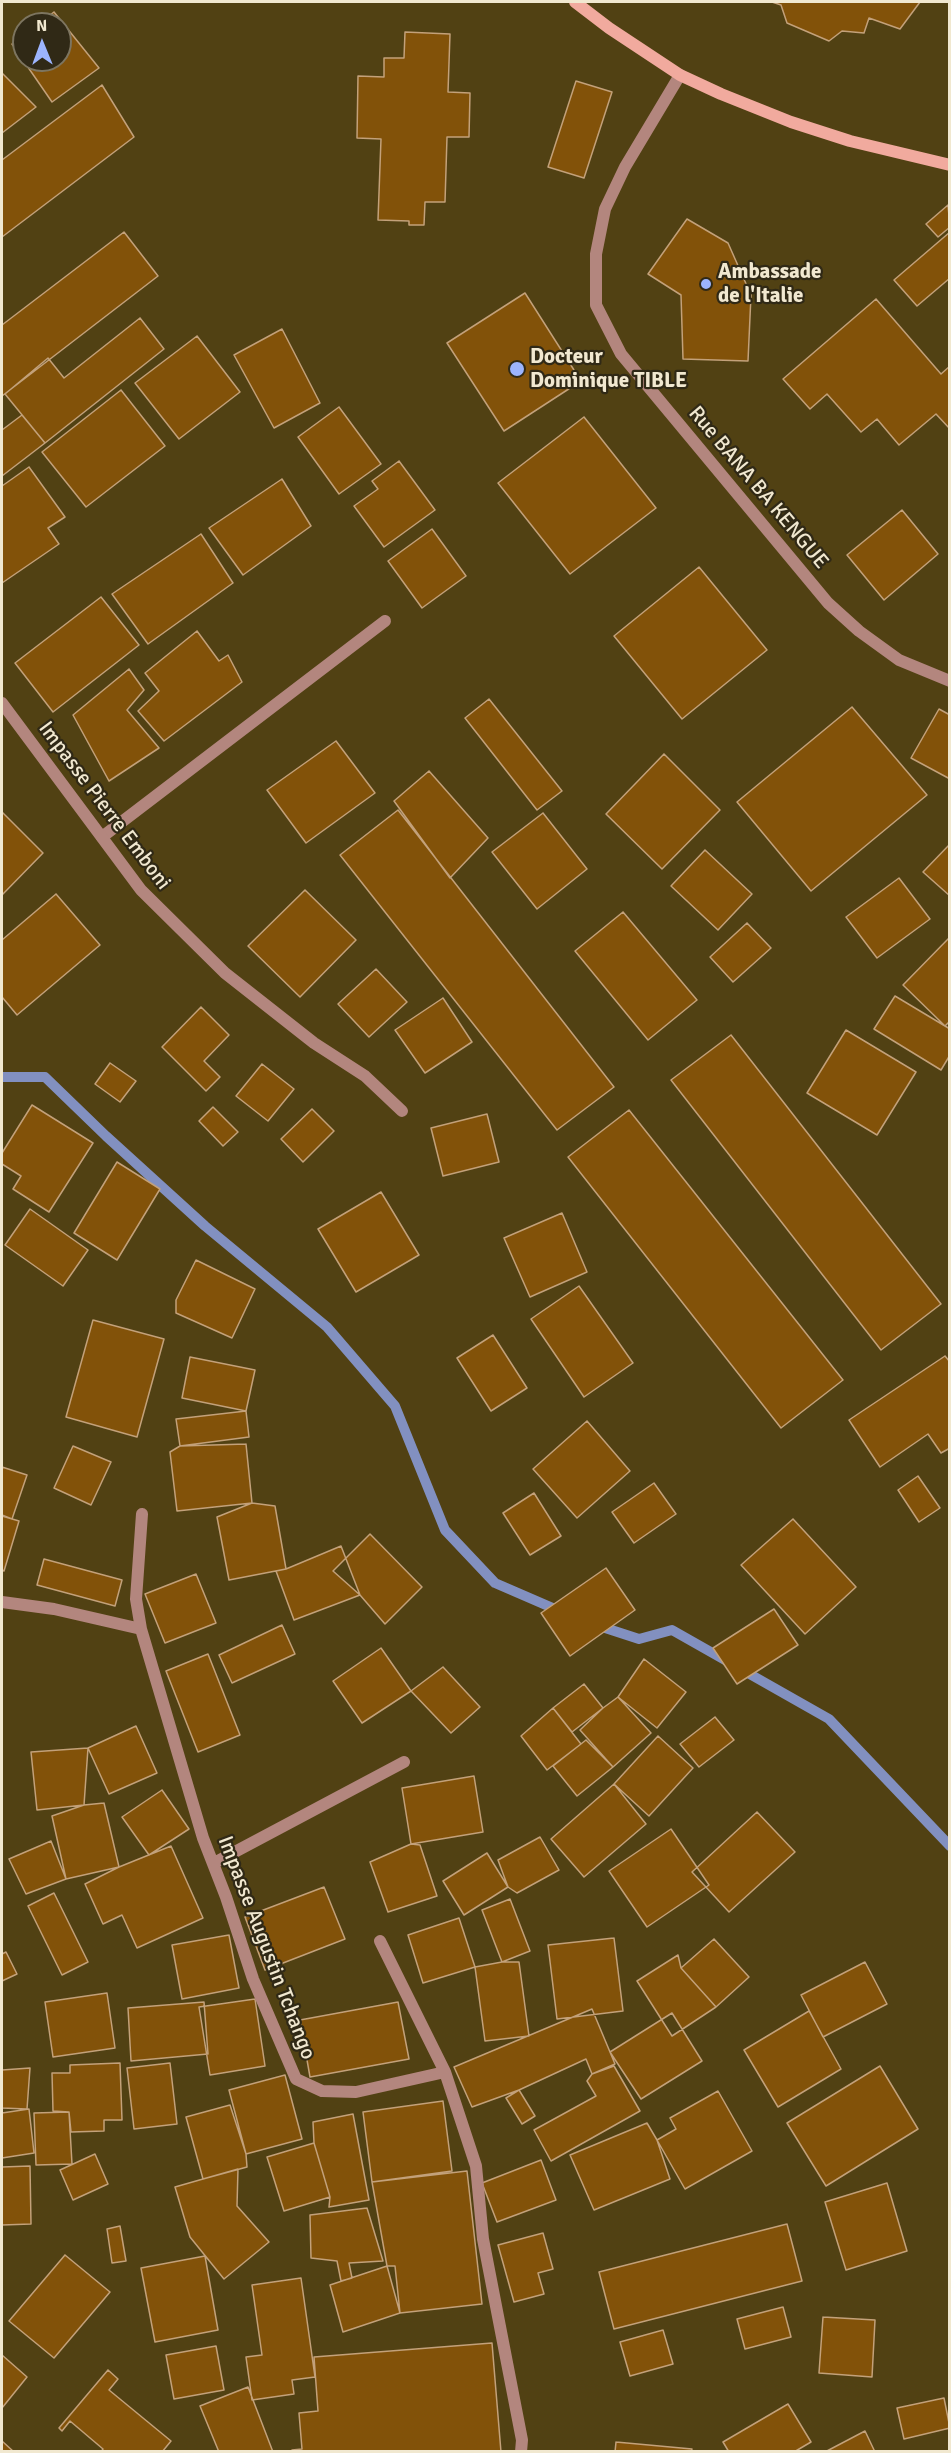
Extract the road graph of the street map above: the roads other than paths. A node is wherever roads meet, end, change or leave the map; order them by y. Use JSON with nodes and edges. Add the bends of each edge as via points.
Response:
{"nodes":[{"id":1,"x":575,"y":2,"type":"edge"},
{"id":2,"x":680,"y":75,"type":"junction"},
{"id":3,"x":950,"y":165,"type":"edge"},
{"id":4,"x":385,"y":621,"type":"dead end"},
{"id":5,"x":950,"y":681,"type":"edge"},
{"id":6,"x":2,"y":703,"type":"edge"},
{"id":7,"x":102,"y":837,"type":"junction"},
{"id":8,"x":402,"y":1111,"type":"dead end"},
{"id":9,"x":142,"y":1514,"type":"dead end"},
{"id":10,"x":2,"y":1602,"type":"edge"},
{"id":11,"x":141,"y":1629,"type":"junction"},
{"id":12,"x":404,"y":1762,"type":"dead end"},
{"id":13,"x":214,"y":1863,"type":"junction"},
{"id":14,"x":380,"y":1941,"type":"dead end"},
{"id":15,"x":445,"y":2072,"type":"junction"},
{"id":16,"x":522,"y":2451,"type":"edge"}],
"edges":[{"from":1,"to":2,"type":"main road"},
{"from":2,"to":3,"type":"main road","via":[[791,122]]},
{"from":2,"to":5,"type":"street","name":"Rue BANA BA KENGUE","via":[[625,167],[605,209],[596,254],[596,305],[621,354],[828,603],[899,660]]},
{"from":4,"to":7,"type":"street"},
{"from":6,"to":7,"type":"street","name":"Impasse Pierre Emboni"},
{"from":7,"to":8,"type":"street","name":"Impasse Pierre Emboni","via":[[141,890],[225,973],[314,1043],[365,1076]]},
{"from":9,"to":11,"type":"street","name":"Impasse Augustin Tchango","via":[[136,1599]]},
{"from":10,"to":11,"type":"street"},
{"from":11,"to":13,"type":"street","name":"Impasse Augustin Tchango","via":[[203,1838]]},
{"from":12,"to":13,"type":"street"},
{"from":13,"to":15,"type":"street","name":"Impasse Augustin Tchango","via":[[253,1979],[296,2079],[322,2091],[356,2092]]},
{"from":14,"to":15,"type":"street"},
{"from":15,"to":16,"type":"street","via":[[476,2166],[483,2238]]}]}
